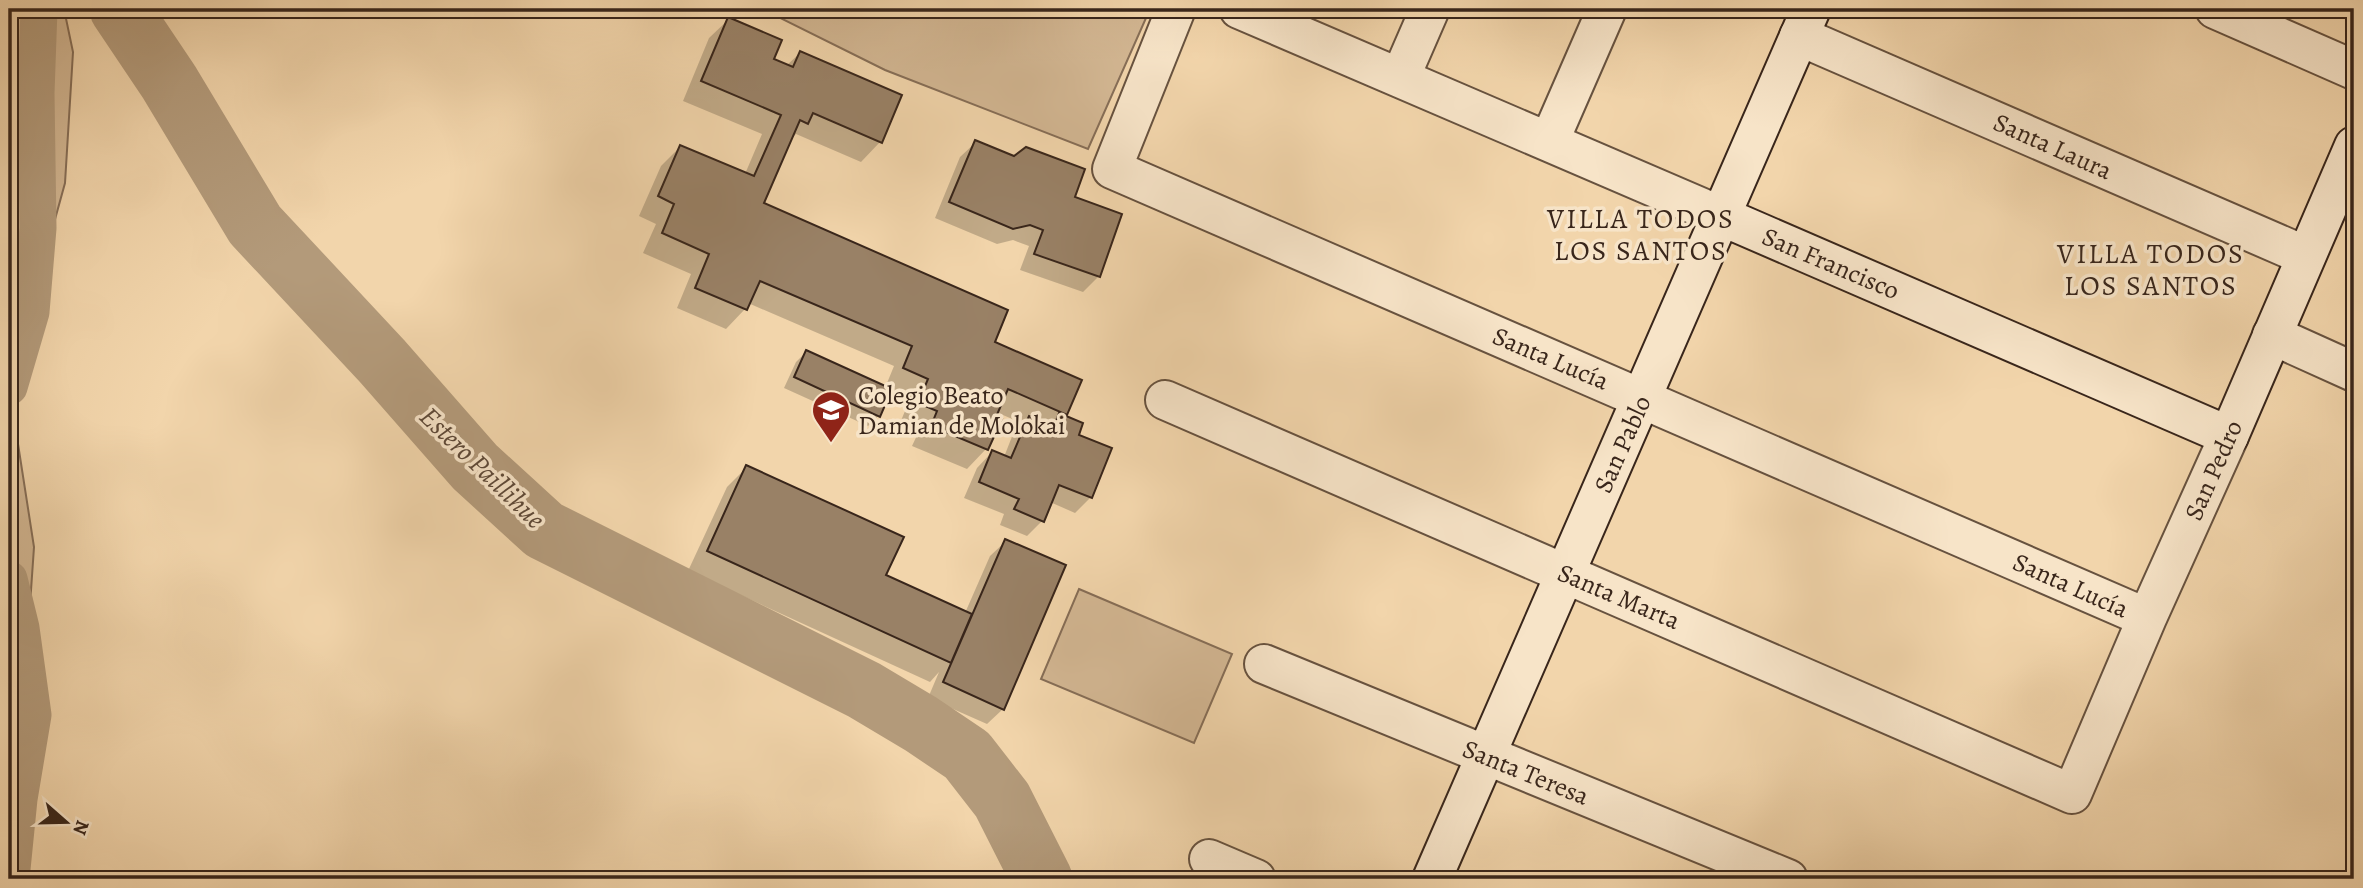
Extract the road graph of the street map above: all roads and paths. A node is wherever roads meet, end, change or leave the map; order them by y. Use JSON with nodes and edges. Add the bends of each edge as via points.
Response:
{"nodes":[{"id":1,"x":1176,"y":9,"type":"edge"},
{"id":2,"x":1239,"y":9,"type":"edge"},
{"id":3,"x":1430,"y":9,"type":"edge"},
{"id":4,"x":1607,"y":9,"type":"edge"},
{"id":5,"x":2215,"y":9,"type":"edge"},
{"id":6,"x":1805,"y":22,"type":"edge"},
{"id":7,"x":2354,"y":69,"type":"edge"},
{"id":8,"x":1400,"y":78,"type":"junction"},
{"id":9,"x":1549,"y":142,"type":"junction"},
{"id":10,"x":2354,"y":146,"type":"edge"},
{"id":11,"x":1721,"y":216,"type":"junction"},
{"id":12,"x":2306,"y":257,"type":"junction"},
{"id":13,"x":2272,"y":335,"type":"junction"},
{"id":14,"x":2354,"y":372,"type":"edge"},
{"id":15,"x":1642,"y":398,"type":"junction"},
{"id":16,"x":1165,"y":400,"type":"dead end"},
{"id":17,"x":2229,"y":436,"type":"junction"},
{"id":18,"x":1565,"y":573,"type":"junction"},
{"id":19,"x":2147,"y":618,"type":"junction"},
{"id":20,"x":1264,"y":664,"type":"dead end"},
{"id":21,"x":1486,"y":755,"type":"junction"},
{"id":22,"x":2072,"y":793,"type":"joint"},
{"id":23,"x":1209,"y":859,"type":"dead end"},
{"id":24,"x":1256,"y":879,"type":"edge"},
{"id":25,"x":1432,"y":879,"type":"edge"},
{"id":26,"x":1788,"y":879,"type":"edge"}],
"edges":[{"from":1,"to":15,"type":"street","name":"Santa Lucía","via":[[1112,169]]},
{"from":2,"to":8,"type":"street","name":"San Francisco"},
{"from":3,"to":8,"type":"street"},
{"from":4,"to":9,"type":"street"},
{"from":5,"to":7,"type":"street"},
{"from":6,"to":11,"type":"street","name":"San Pablo"},
{"from":6,"to":12,"type":"street","name":"Santa Laura"},
{"from":8,"to":9,"type":"street","name":"San Francisco"},
{"from":9,"to":11,"type":"street","name":"San Francisco"},
{"from":10,"to":12,"type":"street","name":"San Pedro"},
{"from":11,"to":15,"type":"street","name":"San Pablo"},
{"from":11,"to":17,"type":"street","name":"San Francisco"},
{"from":12,"to":13,"type":"street","name":"San Pedro"},
{"from":13,"to":14,"type":"street"},
{"from":13,"to":17,"type":"street","name":"San Pedro"},
{"from":15,"to":18,"type":"street","name":"San Pablo"},
{"from":15,"to":19,"type":"street","name":"Santa Lucía"},
{"from":16,"to":18,"type":"street","name":"Santa Marta"},
{"from":17,"to":19,"type":"street","name":"San Pedro"},
{"from":18,"to":21,"type":"street","name":"San Pablo"},
{"from":18,"to":22,"type":"street","name":"Santa Marta"},
{"from":19,"to":22,"type":"street","name":"San Pedro"},
{"from":20,"to":21,"type":"street","name":"Santa Teresa"},
{"from":21,"to":25,"type":"street","name":"San Pablo"},
{"from":21,"to":26,"type":"street","name":"Santa Teresa"},
{"from":23,"to":24,"type":"street"}]}
